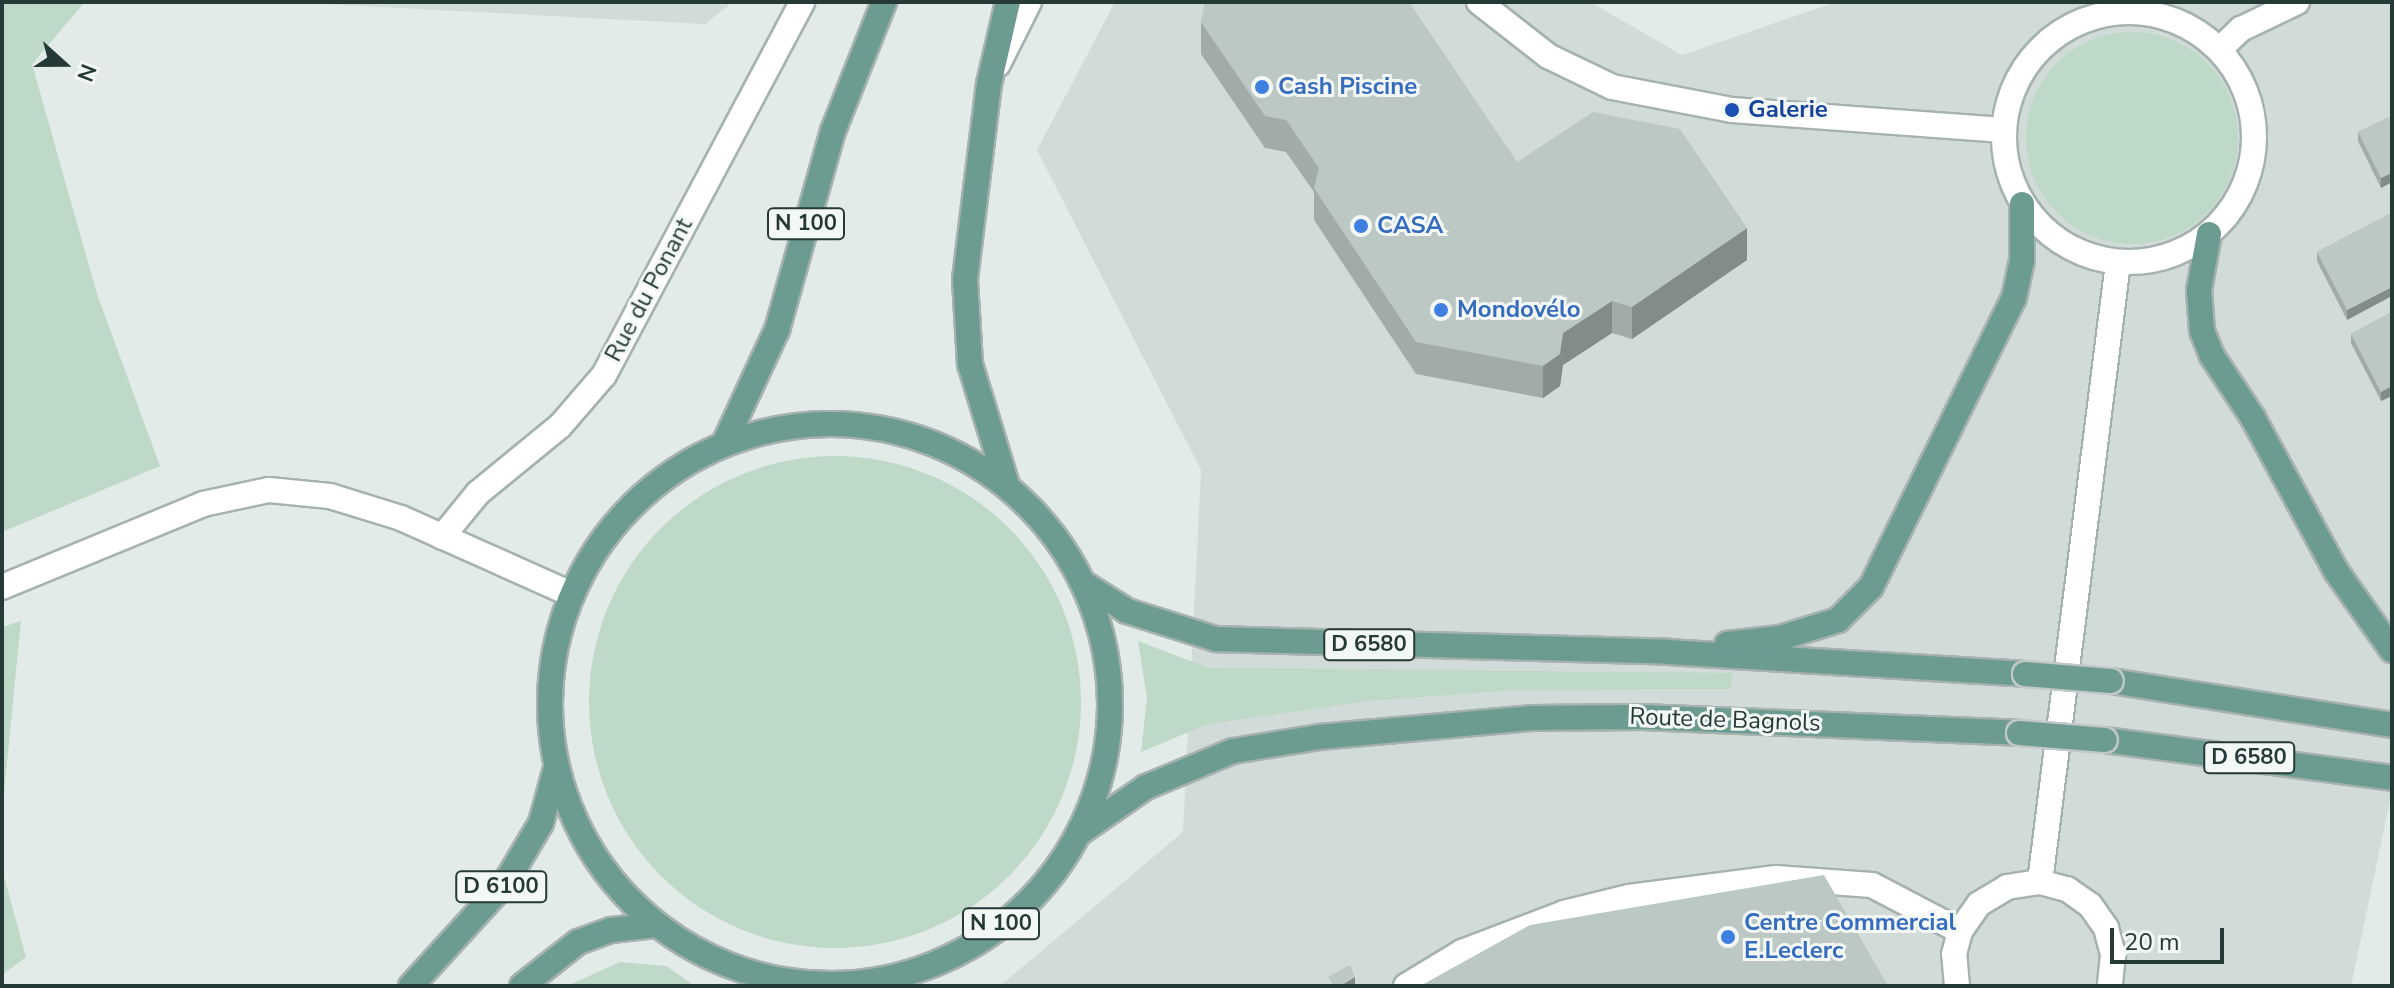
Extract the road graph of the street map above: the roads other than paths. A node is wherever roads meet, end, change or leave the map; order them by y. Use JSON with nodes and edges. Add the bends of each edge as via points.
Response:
{"nodes":[{"id":1,"x":802,"y":2,"type":"edge"},
{"id":2,"x":884,"y":2,"type":"edge"},
{"id":3,"x":1008,"y":2,"type":"edge"},
{"id":4,"x":1029,"y":2,"type":"edge"},
{"id":5,"x":1479,"y":2,"type":"edge"},
{"id":6,"x":2297,"y":2,"type":"edge"},
{"id":7,"x":2220,"y":49,"type":"junction"},
{"id":8,"x":989,"y":84,"type":"junction"},
{"id":9,"x":2003,"y":130,"type":"junction"},
{"id":10,"x":2022,"y":204,"type":"junction"},
{"id":11,"x":2209,"y":234,"type":"junction"},
{"id":12,"x":2118,"y":263,"type":"junction"},
{"id":13,"x":724,"y":444,"type":"junction"},
{"id":14,"x":1007,"y":485,"type":"junction"},
{"id":15,"x":442,"y":537,"type":"junction"},
{"id":16,"x":1083,"y":583,"type":"junction"},
{"id":17,"x":2,"y":587,"type":"edge"},
{"id":18,"x":571,"y":594,"type":"junction"},
{"id":19,"x":2392,"y":650,"type":"edge"},
{"id":20,"x":1668,"y":652,"type":"junction"},
{"id":21,"x":2392,"y":725,"type":"edge"},
{"id":22,"x":556,"y":768,"type":"junction"},
{"id":23,"x":2392,"y":778,"type":"edge"},
{"id":24,"x":1078,"y":834,"type":"junction"},
{"id":25,"x":2040,"y":882,"type":"junction"},
{"id":26,"x":656,"y":925,"type":"junction"},
{"id":27,"x":1960,"y":931,"type":"junction"},
{"id":28,"x":731,"y":976,"type":"edge"},
{"id":29,"x":890,"y":982,"type":"edge"},
{"id":30,"x":411,"y":986,"type":"edge"},
{"id":31,"x":522,"y":986,"type":"edge"},
{"id":32,"x":1406,"y":986,"type":"edge"},
{"id":33,"x":1957,"y":986,"type":"edge"},
{"id":34,"x":2110,"y":986,"type":"edge"}],
"edges":[{"from":1,"to":15,"type":"street","name":"Rue du Ponant","via":[[604,375],[560,426],[478,493]]},
{"from":2,"to":13,"type":"main road","number":"N 100","via":[[833,131],[777,330]]},
{"from":3,"to":8,"type":"main road","number":"N 100"},
{"from":4,"to":8,"type":"street"},
{"from":5,"to":9,"type":"street","via":[[1548,56],[1612,87],[1732,110]]},
{"from":6,"to":7,"type":"street","via":[[2241,29]]},
{"from":7,"to":9,"type":"street","via":[[2191,27],[2157,13],[2121,10],[2085,18],[2053,36],[2028,62],[2010,94]]},
{"from":7,"to":11,"type":"street","via":[[2240,77],[2252,109],[2254,144],[2248,178],[2232,208]]},
{"from":8,"to":14,"type":"main road","number":"N 100","via":[[965,279],[970,364]]},
{"from":9,"to":10,"type":"street","via":[[2007,168]]},
{"from":10,"to":12,"type":"street","via":[[2047,234],[2080,254]]},
{"from":10,"to":20,"type":"main road","via":[[2022,261],[2014,298],[1871,587],[1838,620],[1780,638]]},
{"from":11,"to":12,"type":"street","via":[[2167,257]]},
{"from":11,"to":19,"type":"main road","via":[[2199,290],[2202,331],[2212,356],[2253,418],[2336,571]]},
{"from":12,"to":25,"type":"street"},
{"from":13,"to":14,"type":"main road","number":"N 100","via":[[796,425],[871,426],[943,446]]},
{"from":13,"to":18,"type":"main road","number":"N 100","via":[[660,480],[608,531]]},
{"from":14,"to":16,"type":"main road","number":"N 100","via":[[1050,530]]},
{"from":15,"to":17,"type":"street","via":[[330,496],[269,490],[203,504]]},
{"from":15,"to":18,"type":"street"},
{"from":16,"to":20,"type":"main road","number":"D 6580","via":[[1127,611],[1216,639]]},
{"from":16,"to":24,"type":"main road","number":"N 100","via":[[1101,631],[1110,683],[1108,735],[1098,786]]},
{"from":18,"to":22,"type":"main road","number":"N 100","via":[[554,651],[549,710]]},
{"from":20,"to":21,"type":"main road","number":"D 6580","bridge":true,"via":[[2111,681]]},
{"from":22,"to":26,"type":"main road","number":"N 100","via":[[593,855]]},
{"from":22,"to":30,"type":"main road","number":"D 6100","via":[[541,823],[506,882]]},
{"from":23,"to":24,"type":"main road","name":"Route de Bagnols","number":"D 6580","bridge":true,"via":[[2019,733],[1533,718],[1319,737],[1233,751],[1146,787]]},
{"from":24,"to":29,"type":"main road","number":"N 100","via":[[1052,875],[991,932],[940,962]]},
{"from":25,"to":27,"type":"street","via":[[2007,887],[1988,899]]},
{"from":25,"to":34,"type":"street","via":[[2067,889],[2090,905],[2106,928],[2113,955]]},
{"from":26,"to":28,"type":"main road","number":"N 100"},
{"from":26,"to":31,"type":"main road","via":[[611,930],[578,942]]},
{"from":27,"to":32,"type":"street","via":[[1872,885],[1776,878],[1629,897],[1564,913],[1488,940]]},
{"from":27,"to":33,"type":"street","via":[[1954,954]]},
{"from":28,"to":29,"type":"main road","number":"N 100","via":[[838,985]]}]}
